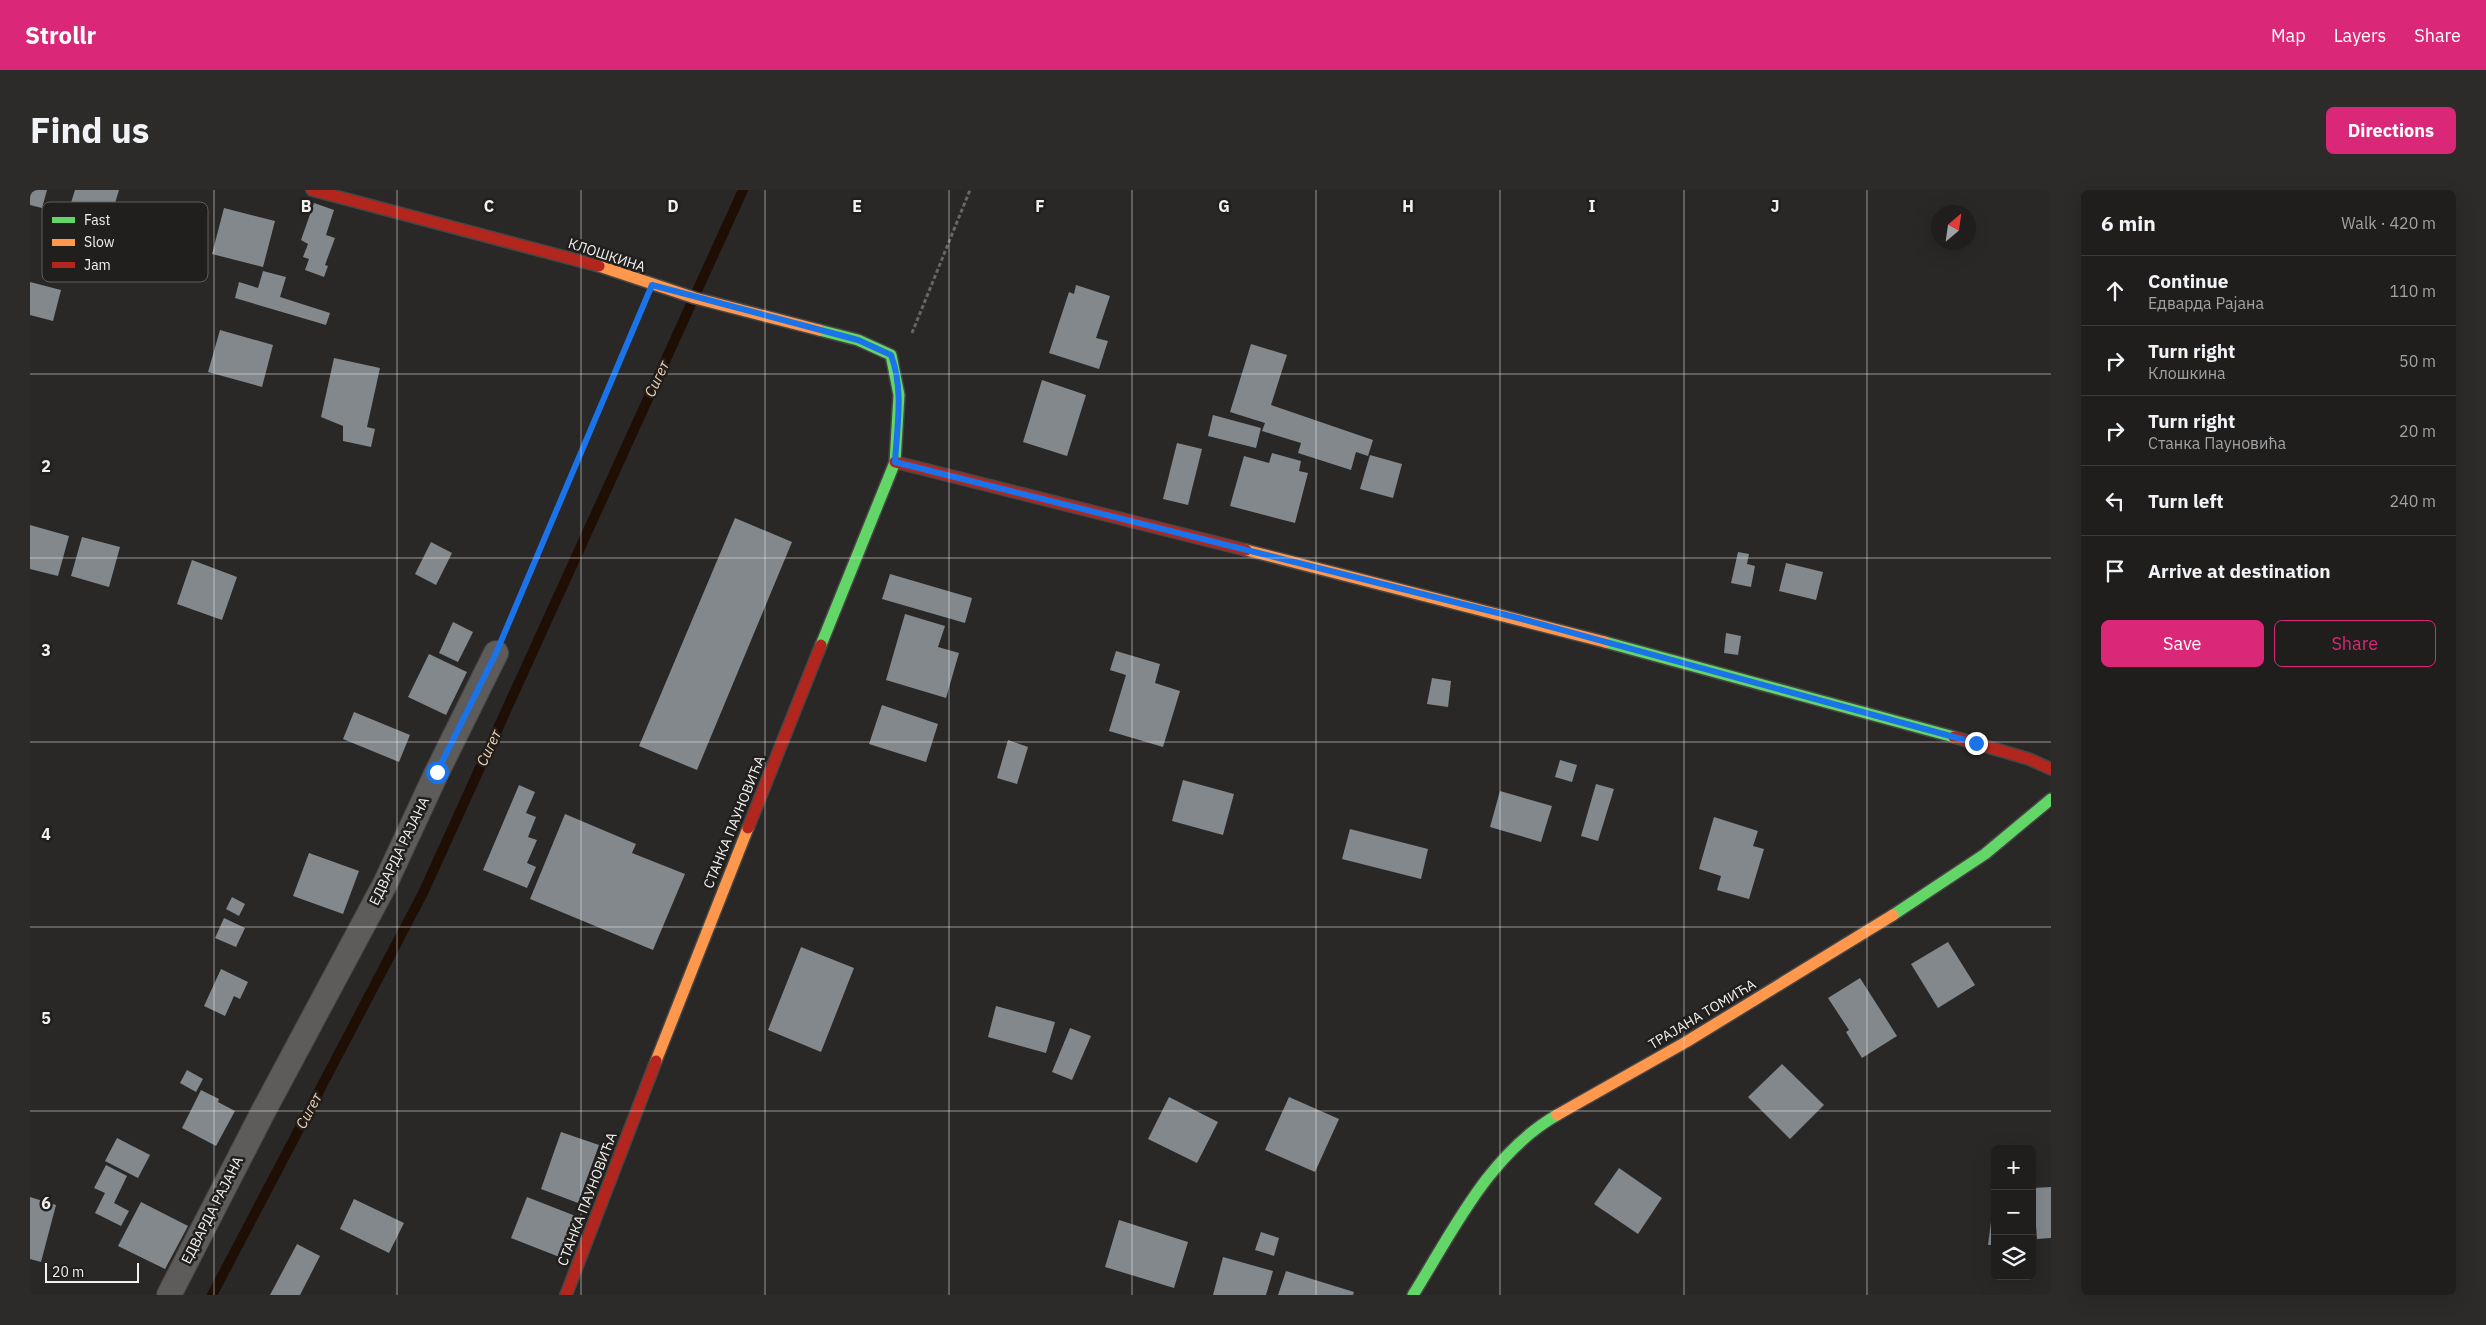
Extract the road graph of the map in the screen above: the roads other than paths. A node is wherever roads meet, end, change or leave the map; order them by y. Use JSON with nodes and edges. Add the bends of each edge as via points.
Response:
{"nodes":[{"id":1,"x":312,"y":190,"type":"edge"},
{"id":2,"x":891,"y":355,"type":"joint"},
{"id":3,"x":895,"y":462,"type":"junction"},
{"id":4,"x":496,"y":653,"type":"road end"},
{"id":5,"x":2051,"y":769,"type":"edge"},
{"id":6,"x":2051,"y":800,"type":"edge"},
{"id":7,"x":169,"y":1295,"type":"edge"},
{"id":8,"x":566,"y":1295,"type":"edge"},
{"id":9,"x":1413,"y":1295,"type":"edge"}],
"edges":[{"from":1,"to":2,"type":"street","name":"КЛОШКИНА","via":[[600,266],[652,285],[858,340]]},
{"from":2,"to":3,"type":"street","name":"СТАНКА ПАУНОВИЋА","via":[[899,403]]},
{"from":3,"to":5,"type":"street","via":[[1527,621],[1976,743],[2029,758]]},
{"from":3,"to":8,"type":"street","name":"СТАНКА ПАУНОВИЋА","via":[[709,923]]},
{"from":4,"to":7,"type":"street","name":"ЕДВАРДА РАЈАНА","via":[[385,884]]},
{"from":6,"to":9,"type":"street","name":"ТРАЈАНА ТОМИЋА","via":[[1985,854],[1872,929],[1686,1042],[1545,1122],[1507,1153],[1474,1197]]}]}
